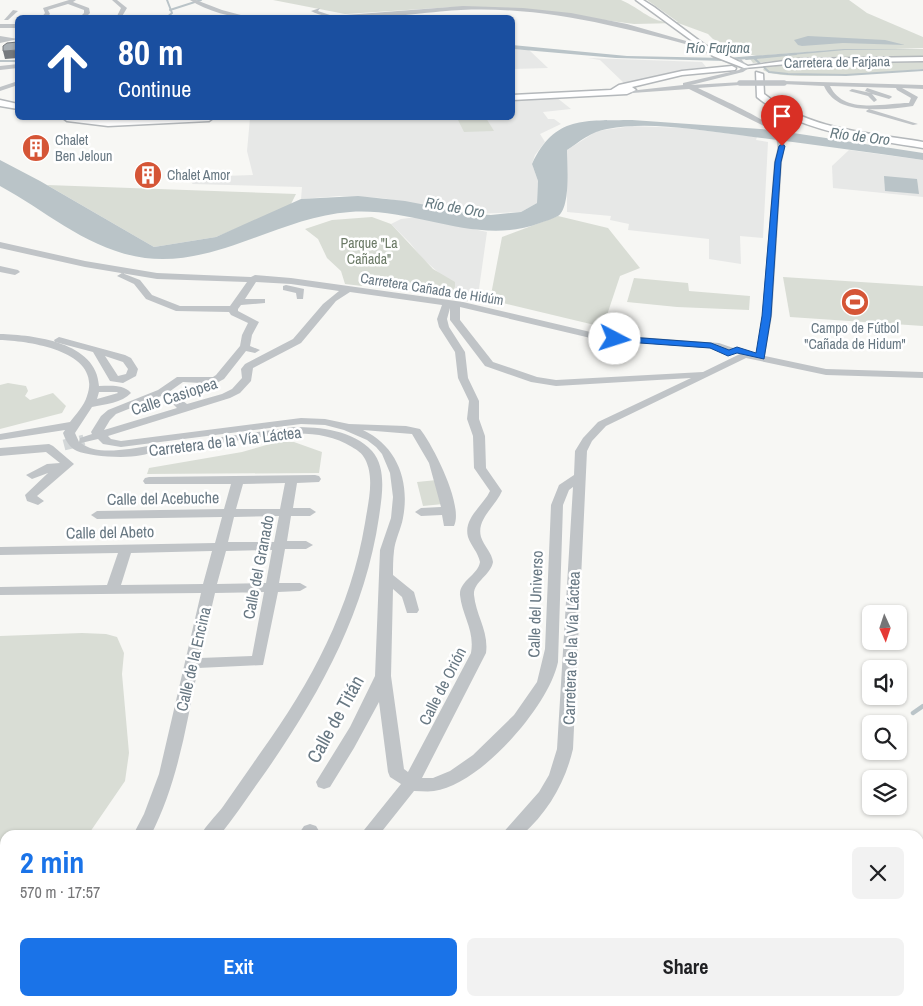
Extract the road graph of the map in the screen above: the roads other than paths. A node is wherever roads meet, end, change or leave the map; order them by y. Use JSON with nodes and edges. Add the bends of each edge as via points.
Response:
{"nodes":[{"id":1,"x":114,"y":0,"type":"edge"},
{"id":2,"x":639,"y":0,"type":"edge"},
{"id":3,"x":71,"y":1,"type":"edge"},
{"id":4,"x":194,"y":1,"type":"edge"},
{"id":5,"x":318,"y":9,"type":"dead end"},
{"id":6,"x":0,"y":13,"type":"edge"},
{"id":7,"x":47,"y":15,"type":"edge"},
{"id":8,"x":85,"y":15,"type":"edge"},
{"id":9,"x":120,"y":15,"type":"edge"},
{"id":10,"x":238,"y":15,"type":"edge"},
{"id":11,"x":324,"y":15,"type":"edge"},
{"id":12,"x":373,"y":15,"type":"edge"},
{"id":13,"x":8,"y":16,"type":"edge"},
{"id":14,"x":0,"y":26,"type":"edge"},
{"id":15,"x":15,"y":26,"type":"edge"},
{"id":16,"x":656,"y":40,"type":"dead end"},
{"id":17,"x":680,"y":40,"type":"junction"},
{"id":18,"x":695,"y":40,"type":"junction"},
{"id":19,"x":704,"y":47,"type":"junction"},
{"id":20,"x":923,"y":60,"type":"edge"},
{"id":21,"x":784,"y":63,"type":"joint"},
{"id":22,"x":15,"y":67,"type":"edge"},
{"id":23,"x":732,"y":68,"type":"junction"},
{"id":24,"x":0,"y":69,"type":"edge"},
{"id":25,"x":753,"y":69,"type":"junction"},
{"id":26,"x":15,"y":83,"type":"edge"},
{"id":27,"x":0,"y":84,"type":"edge"},
{"id":28,"x":15,"y":84,"type":"edge"},
{"id":29,"x":826,"y":85,"type":"junction"},
{"id":30,"x":850,"y":85,"type":"junction"},
{"id":31,"x":685,"y":86,"type":"junction"},
{"id":32,"x":894,"y":86,"type":"junction"},
{"id":33,"x":923,"y":87,"type":"edge"},
{"id":34,"x":0,"y":89,"type":"edge"},
{"id":35,"x":627,"y":89,"type":"junction"},
{"id":36,"x":889,"y":97,"type":"dead end"},
{"id":37,"x":515,"y":98,"type":"edge"},
{"id":38,"x":874,"y":100,"type":"dead end"},
{"id":39,"x":837,"y":102,"type":"junction"},
{"id":40,"x":0,"y":103,"type":"edge"},
{"id":41,"x":911,"y":104,"type":"junction"},
{"id":42,"x":858,"y":105,"type":"junction"},
{"id":43,"x":15,"y":106,"type":"edge"},
{"id":44,"x":918,"y":108,"type":"dead end"},
{"id":45,"x":913,"y":115,"type":"dead end"},
{"id":46,"x":860,"y":116,"type":"dead end"},
{"id":47,"x":890,"y":118,"type":"junction"},
{"id":48,"x":86,"y":120,"type":"edge"},
{"id":49,"x":169,"y":120,"type":"edge"},
{"id":50,"x":915,"y":124,"type":"dead end"},
{"id":51,"x":923,"y":145,"type":"edge"},
{"id":52,"x":0,"y":245,"type":"edge"},
{"id":53,"x":0,"y":252,"type":"edge"},
{"id":54,"x":10,"y":254,"type":"dead end"},
{"id":55,"x":85,"y":264,"type":"junction"},
{"id":56,"x":0,"y":269,"type":"edge"},
{"id":57,"x":15,"y":272,"type":"dead end"},
{"id":58,"x":253,"y":281,"type":"junction"},
{"id":59,"x":328,"y":286,"type":"junction"},
{"id":60,"x":349,"y":289,"type":"junction"},
{"id":61,"x":300,"y":297,"type":"dead end"},
{"id":62,"x":333,"y":297,"type":"junction"},
{"id":63,"x":262,"y":301,"type":"dead end"},
{"id":64,"x":451,"y":304,"type":"junction"},
{"id":65,"x":236,"y":305,"type":"junction"},
{"id":66,"x":455,"y":320,"type":"junction"},
{"id":67,"x":0,"y":329,"type":"edge"},
{"id":68,"x":450,"y":335,"type":"junction"},
{"id":69,"x":0,"y":337,"type":"edge"},
{"id":70,"x":75,"y":349,"type":"junction"},
{"id":71,"x":98,"y":351,"type":"dead end"},
{"id":72,"x":735,"y":354,"type":"junction"},
{"id":73,"x":760,"y":358,"type":"junction"},
{"id":74,"x":712,"y":373,"type":"junction"},
{"id":75,"x":923,"y":375,"type":"edge"},
{"id":76,"x":215,"y":380,"type":"junction"},
{"id":77,"x":95,"y":389,"type":"junction"},
{"id":78,"x":176,"y":402,"type":"junction"},
{"id":79,"x":88,"y":405,"type":"junction"},
{"id":80,"x":186,"y":409,"type":"junction"},
{"id":81,"x":387,"y":418,"type":"dead end"},
{"id":82,"x":73,"y":425,"type":"junction"},
{"id":83,"x":348,"y":427,"type":"junction"},
{"id":84,"x":411,"y":427,"type":"junction"},
{"id":85,"x":121,"y":430,"type":"junction"},
{"id":86,"x":220,"y":436,"type":"junction"},
{"id":87,"x":0,"y":437,"type":"edge"},
{"id":88,"x":101,"y":437,"type":"junction"},
{"id":89,"x":84,"y":440,"type":"tunnel mouth"},
{"id":90,"x":64,"y":445,"type":"tunnel mouth"},
{"id":91,"x":49,"y":448,"type":"junction"},
{"id":92,"x":0,"y":452,"type":"edge"},
{"id":93,"x":64,"y":466,"type":"junction"},
{"id":94,"x":32,"y":475,"type":"dead end"},
{"id":95,"x":578,"y":478,"type":"junction"},
{"id":96,"x":292,"y":479,"type":"junction"},
{"id":97,"x":315,"y":479,"type":"dead end"},
{"id":98,"x":238,"y":480,"type":"junction"},
{"id":99,"x":149,"y":481,"type":"dead end"},
{"id":100,"x":38,"y":501,"type":"dead end"},
{"id":101,"x":286,"y":512,"type":"junction"},
{"id":102,"x":310,"y":512,"type":"dead end"},
{"id":103,"x":421,"y":512,"type":"dead end"},
{"id":104,"x":229,"y":513,"type":"junction"},
{"id":105,"x":97,"y":515,"type":"dead end"},
{"id":106,"x":306,"y":545,"type":"dead end"},
{"id":107,"x":280,"y":546,"type":"junction"},
{"id":108,"x":220,"y":547,"type":"junction"},
{"id":109,"x":126,"y":549,"type":"junction"},
{"id":110,"x":0,"y":552,"type":"edge"},
{"id":111,"x":385,"y":574,"type":"junction"},
{"id":112,"x":300,"y":587,"type":"dead end"},
{"id":113,"x":272,"y":588,"type":"junction"},
{"id":114,"x":113,"y":589,"type":"junction"},
{"id":115,"x":210,"y":589,"type":"junction"},
{"id":116,"x":0,"y":591,"type":"edge"},
{"id":117,"x":412,"y":610,"type":"dead end"},
{"id":118,"x":191,"y":663,"type":"junction"},
{"id":119,"x":383,"y":676,"type":"junction"},
{"id":120,"x":324,"y":782,"type":"dead end"},
{"id":121,"x":411,"y":783,"type":"junction"},
{"id":122,"x":144,"y":830,"type":"edge"},
{"id":123,"x":214,"y":830,"type":"edge"},
{"id":124,"x":373,"y":830,"type":"edge"},
{"id":125,"x":515,"y":830,"type":"edge"}],
"edges":[{"from":1,"to":9,"type":"street","via":[[124,8]]},
{"from":2,"to":18,"type":"main road"},
{"from":3,"to":7,"type":"street","via":[[45,9]]},
{"from":3,"to":8,"type":"street","via":[[87,9]]},
{"from":4,"to":10,"type":"street"},
{"from":5,"to":11,"type":"street","via":[[314,11]]},
{"from":6,"to":13,"type":"street"},
{"from":12,"to":17,"type":"street","via":[[509,9],[583,17]]},
{"from":14,"to":15,"type":"street"},
{"from":16,"to":17,"type":"street"},
{"from":17,"to":18,"type":"street"},
{"from":17,"to":19,"type":"street"},
{"from":18,"to":19,"type":"main road"},
{"from":19,"to":23,"type":"main road"},
{"from":20,"to":21,"type":"main road","name":"Carretera de Farjana"},
{"from":21,"to":25,"type":"main road","name":"Carretera de Farjana"},
{"from":22,"to":24,"type":"street"},
{"from":23,"to":25,"type":"main road","name":"Carretera de Farjana"},
{"from":23,"to":31,"type":"street","via":[[690,81]]},
{"from":23,"to":35,"type":"main road","via":[[682,72]]},
{"from":25,"to":51,"type":"main road","via":[[763,99],[794,116]]},
{"from":26,"to":27,"type":"street"},
{"from":28,"to":34,"type":"street"},
{"from":29,"to":30,"type":"street"},
{"from":29,"to":31,"type":"street","bridge":true,"via":[[740,83]]},
{"from":29,"to":38,"type":"street","via":[[866,94]]},
{"from":29,"to":39,"type":"street","via":[[830,96]]},
{"from":30,"to":32,"type":"street"},
{"from":30,"to":36,"type":"street"},
{"from":31,"to":35,"type":"street"},
{"from":31,"to":73,"type":"street","via":[[760,121],[781,139],[767,316]]},
{"from":32,"to":33,"type":"street"},
{"from":32,"to":41,"type":"street","via":[[915,97]]},
{"from":35,"to":37,"type":"main road"},
{"from":39,"to":42,"type":"street"},
{"from":39,"to":46,"type":"street","via":[[836,106]]},
{"from":40,"to":43,"type":"main road"},
{"from":41,"to":42,"type":"street","via":[[886,108]]},
{"from":41,"to":44,"type":"street"},
{"from":42,"to":47,"type":"street"},
{"from":45,"to":47,"type":"street"},
{"from":47,"to":50,"type":"street"},
{"from":48,"to":49,"type":"main road","via":[[108,123]]},
{"from":52,"to":55,"type":"street","name":"Carretera Cañada de Hidúm"},
{"from":53,"to":54,"type":"street"},
{"from":55,"to":58,"type":"street","name":"Carretera Cañada de Hidúm","via":[[167,277]]},
{"from":55,"to":65,"type":"street","via":[[85,269],[133,279],[149,297],[183,312]]},
{"from":56,"to":57,"type":"street"},
{"from":58,"to":59,"type":"street","name":"Carretera Cañada de Hidúm"},
{"from":58,"to":61,"type":"street","via":[[297,290],[302,293]]},
{"from":58,"to":65,"type":"street"},
{"from":59,"to":60,"type":"street","name":"Carretera Cañada de Hidúm"},
{"from":59,"to":62,"type":"street"},
{"from":60,"to":62,"type":"street","name":"Calle Casiopea"},
{"from":60,"to":64,"type":"street","name":"Carretera Cañada de Hidúm"},
{"from":62,"to":80,"type":"street","name":"Calle Casiopea","via":[[298,340],[248,366],[247,379],[236,391]]},
{"from":63,"to":65,"type":"street"},
{"from":64,"to":66,"type":"street"},
{"from":64,"to":68,"type":"street","name":"Calle de Orión","via":[[442,319]]},
{"from":64,"to":72,"type":"street","name":"Carretera Cañada de Hidúm","via":[[599,337],[711,346]]},
{"from":65,"to":76,"type":"street","via":[[234,313],[254,322],[247,335],[250,349]]},
{"from":66,"to":68,"type":"street","via":[[450,322]]},
{"from":66,"to":74,"type":"street","via":[[490,364],[541,382]]},
{"from":67,"to":70,"type":"street","via":[[38,335]]},
{"from":68,"to":121,"type":"street","name":"Calle de Orión","via":[[460,352],[462,378],[474,401],[473,419],[479,436],[480,468],[496,491],[474,527],[476,541],[487,560],[467,596],[480,638],[479,653]]},
{"from":69,"to":70,"type":"street"},
{"from":70,"to":71,"type":"street"},
{"from":70,"to":77,"type":"street","via":[[92,371]]},
{"from":72,"to":73,"type":"street","name":"Carretera Cañada de Hidúm"},
{"from":72,"to":74,"type":"street","name":"Carretera de la Vía Láctea"},
{"from":73,"to":75,"type":"street","name":"Carretera Cañada de Hidúm","via":[[826,372]]},
{"from":74,"to":95,"type":"street","name":"Carretera de la Vía Láctea","via":[[602,424],[587,440],[582,451]]},
{"from":76,"to":78,"type":"street"},
{"from":76,"to":88,"type":"street","via":[[181,379],[162,392],[108,415],[98,428]]},
{"from":77,"to":79,"type":"street"},
{"from":77,"to":79,"type":"street","via":[[111,394]]},
{"from":78,"to":80,"type":"street"},
{"from":78,"to":85,"type":"street","via":[[125,423]]},
{"from":79,"to":82,"type":"street"},
{"from":80,"to":85,"type":"street","name":"Calle Casiopea"},
{"from":81,"to":84,"type":"street"},
{"from":82,"to":86,"type":"street","name":"Carretera de la Vía Láctea","via":[[69,433],[74,444],[103,453],[129,453]]},
{"from":82,"to":87,"type":"street"},
{"from":83,"to":84,"type":"street"},
{"from":83,"to":86,"type":"street","via":[[301,421]]},
{"from":83,"to":111,"type":"street","via":[[380,445],[396,473],[398,508],[388,543]]},
{"from":84,"to":103,"type":"street","via":[[440,476],[449,517]]},
{"from":85,"to":88,"type":"street","name":"Calle Casiopea"},
{"from":86,"to":88,"type":"street","name":"Calle Casiopea","via":[[121,444],[107,442]]},
{"from":86,"to":123,"type":"street","name":"Carretera de la Vía Láctea","via":[[296,431],[337,436],[369,454],[375,470],[376,490],[359,585],[333,651],[299,713]]},
{"from":88,"to":89,"type":"street"},
{"from":90,"to":91,"type":"street"},
{"from":91,"to":92,"type":"street"},
{"from":91,"to":93,"type":"street"},
{"from":93,"to":94,"type":"street"},
{"from":93,"to":100,"type":"street","via":[[31,495]]},
{"from":95,"to":121,"type":"street","name":"Calle del Universo","via":[[563,488],[557,505],[552,650],[545,682],[510,732],[471,766],[445,780],[430,784]]},
{"from":95,"to":125,"type":"street","name":"Carretera de la Vía Láctea","via":[[565,749],[554,785],[541,805]]},
{"from":96,"to":97,"type":"street"},
{"from":96,"to":98,"type":"street"},
{"from":96,"to":101,"type":"street","name":"Calle del Granado"},
{"from":98,"to":99,"type":"street"},
{"from":98,"to":104,"type":"street","name":"Calle de la Encina"},
{"from":101,"to":102,"type":"street","name":"Calle del Acebuche"},
{"from":101,"to":104,"type":"street","name":"Calle del Acebuche"},
{"from":101,"to":107,"type":"street","name":"Calle del Granado"},
{"from":104,"to":105,"type":"street","name":"Calle del Acebuche"},
{"from":104,"to":108,"type":"street","name":"Calle de la Encina"},
{"from":106,"to":107,"type":"street","name":"Calle del Abeto"},
{"from":107,"to":108,"type":"street","name":"Calle del Abeto"},
{"from":107,"to":113,"type":"street","name":"Calle del Granado"},
{"from":108,"to":109,"type":"street","name":"Calle del Abeto"},
{"from":108,"to":115,"type":"street","name":"Calle de la Encina"},
{"from":109,"to":110,"type":"street","name":"Calle del Abeto"},
{"from":109,"to":114,"type":"street"},
{"from":111,"to":117,"type":"street","via":[[409,595]]},
{"from":111,"to":119,"type":"street"},
{"from":112,"to":113,"type":"street"},
{"from":113,"to":115,"type":"street"},
{"from":113,"to":118,"type":"street","name":"Calle del Granado","via":[[258,662]]},
{"from":114,"to":115,"type":"street"},
{"from":114,"to":116,"type":"street"},
{"from":115,"to":118,"type":"street","name":"Calle de la Encina"},
{"from":118,"to":122,"type":"street","name":"Calle de la Encina","via":[[167,777]]},
{"from":119,"to":120,"type":"street","name":"Calle de Titán","via":[[349,745]]},
{"from":119,"to":121,"type":"street","via":[[396,772]]},
{"from":121,"to":124,"type":"street"}]}
